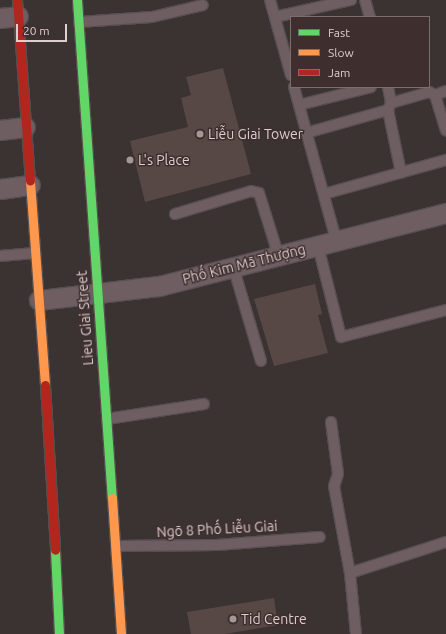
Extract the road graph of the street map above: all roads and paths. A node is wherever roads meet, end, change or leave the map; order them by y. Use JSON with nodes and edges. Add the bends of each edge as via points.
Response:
{"nodes":[{"id":1,"x":77,"y":0,"type":"edge"},
{"id":2,"x":270,"y":0,"type":"edge"},
{"id":3,"x":351,"y":0,"type":"edge"},
{"id":4,"x":365,"y":0,"type":"edge"},
{"id":5,"x":203,"y":5,"type":"dead end"},
{"id":6,"x":12,"y":12,"type":"edge"},
{"id":7,"x":370,"y":16,"type":"edge"},
{"id":8,"x":275,"y":17,"type":"junction"},
{"id":9,"x":78,"y":22,"type":"junction"},
{"id":10,"x":290,"y":70,"type":"edge"},
{"id":11,"x":294,"y":88,"type":"edge"},
{"id":12,"x":367,"y":88,"type":"edge"},
{"id":13,"x":388,"y":88,"type":"edge"},
{"id":14,"x":446,"y":91,"type":"edge"},
{"id":15,"x":435,"y":94,"type":"junction"},
{"id":16,"x":299,"y":105,"type":"junction"},
{"id":17,"x":390,"y":106,"type":"junction"},
{"id":18,"x":26,"y":127,"type":"junction"},
{"id":19,"x":0,"y":130,"type":"edge"},
{"id":20,"x":446,"y":130,"type":"edge"},
{"id":21,"x":306,"y":133,"type":"junction"},
{"id":22,"x":446,"y":160,"type":"edge"},
{"id":23,"x":401,"y":173,"type":"junction"},
{"id":24,"x":30,"y":185,"type":"junction"},
{"id":25,"x":0,"y":189,"type":"edge"},
{"id":26,"x":324,"y":194,"type":"junction"},
{"id":27,"x":446,"y":213,"type":"edge"},
{"id":28,"x":175,"y":214,"type":"dead end"},
{"id":29,"x":336,"y":239,"type":"junction"},
{"id":30,"x":318,"y":246,"type":"junction"},
{"id":31,"x":35,"y":253,"type":"junction"},
{"id":32,"x":278,"y":254,"type":"junction"},
{"id":33,"x":0,"y":256,"type":"edge"},
{"id":34,"x":234,"y":266,"type":"junction"},
{"id":35,"x":97,"y":294,"type":"junction"},
{"id":36,"x":39,"y":300,"type":"junction"},
{"id":37,"x":446,"y":310,"type":"edge"},
{"id":38,"x":261,"y":361,"type":"dead end"},
{"id":39,"x":204,"y":404,"type":"dead end"},
{"id":40,"x":107,"y":419,"type":"junction"},
{"id":41,"x":331,"y":422,"type":"dead end"},
{"id":42,"x":320,"y":537,"type":"dead end"},
{"id":43,"x":446,"y":542,"type":"edge"},
{"id":44,"x":116,"y":546,"type":"junction"},
{"id":45,"x":350,"y":574,"type":"junction"},
{"id":46,"x":59,"y":634,"type":"edge"},
{"id":47,"x":121,"y":634,"type":"edge"},
{"id":48,"x":356,"y":634,"type":"edge"}],
"edges":[{"from":1,"to":9,"type":"main road","name":"Lieu Giai Street"},
{"from":2,"to":8,"type":"lane"},
{"from":3,"to":8,"type":"lane"},
{"from":4,"to":7,"type":"lane"},
{"from":5,"to":9,"type":"lane","via":[[152,17]]},
{"from":6,"to":18,"type":"main road"},
{"from":8,"to":10,"type":"lane"},
{"from":9,"to":35,"type":"main road","name":"Lieu Giai Street"},
{"from":11,"to":16,"type":"lane"},
{"from":12,"to":16,"type":"lane"},
{"from":13,"to":17,"type":"lane"},
{"from":14,"to":15,"type":"lane"},
{"from":15,"to":17,"type":"lane","via":[[429,92]]},
{"from":15,"to":20,"type":"lane"},
{"from":16,"to":21,"type":"lane"},
{"from":17,"to":21,"type":"lane"},
{"from":17,"to":23,"type":"lane"},
{"from":18,"to":19,"type":"street"},
{"from":18,"to":24,"type":"main road"},
{"from":21,"to":26,"type":"lane"},
{"from":22,"to":23,"type":"lane"},
{"from":23,"to":26,"type":"lane"},
{"from":24,"to":25,"type":"street"},
{"from":24,"to":31,"type":"main road"},
{"from":26,"to":29,"type":"lane"},
{"from":27,"to":29,"type":"street","name":"Phố Kim Mã Thượng"},
{"from":28,"to":32,"type":"lane","via":[[251,191],[258,193]]},
{"from":29,"to":30,"type":"street","name":"Phố Kim Mã Thượng"},
{"from":30,"to":32,"type":"street","name":"Phố Kim Mã Thượng"},
{"from":30,"to":37,"type":"lane","via":[[341,337]]},
{"from":31,"to":33,"type":"lane"},
{"from":31,"to":36,"type":"main road"},
{"from":32,"to":34,"type":"street","name":"Phố Kim Mã Thượng"},
{"from":34,"to":35,"type":"street","name":"Phố Kim Mã Thượng","via":[[159,286]]},
{"from":34,"to":38,"type":"lane"},
{"from":35,"to":36,"type":"street","name":"Phố Kim Mã Thượng"},
{"from":35,"to":40,"type":"main road","name":"Lieu Giai Street"},
{"from":36,"to":46,"type":"main road"},
{"from":39,"to":40,"type":"lane"},
{"from":40,"to":44,"type":"main road","name":"Lieu Giai Street"},
{"from":41,"to":45,"type":"lane","via":[[338,474],[334,486]]},
{"from":42,"to":44,"type":"lane","name":"Ngõ 8 Phố Liễu Giai","via":[[217,545]]},
{"from":43,"to":45,"type":"lane"},
{"from":44,"to":47,"type":"main road","name":"Lieu Giai Street"},
{"from":45,"to":48,"type":"lane"}]}
